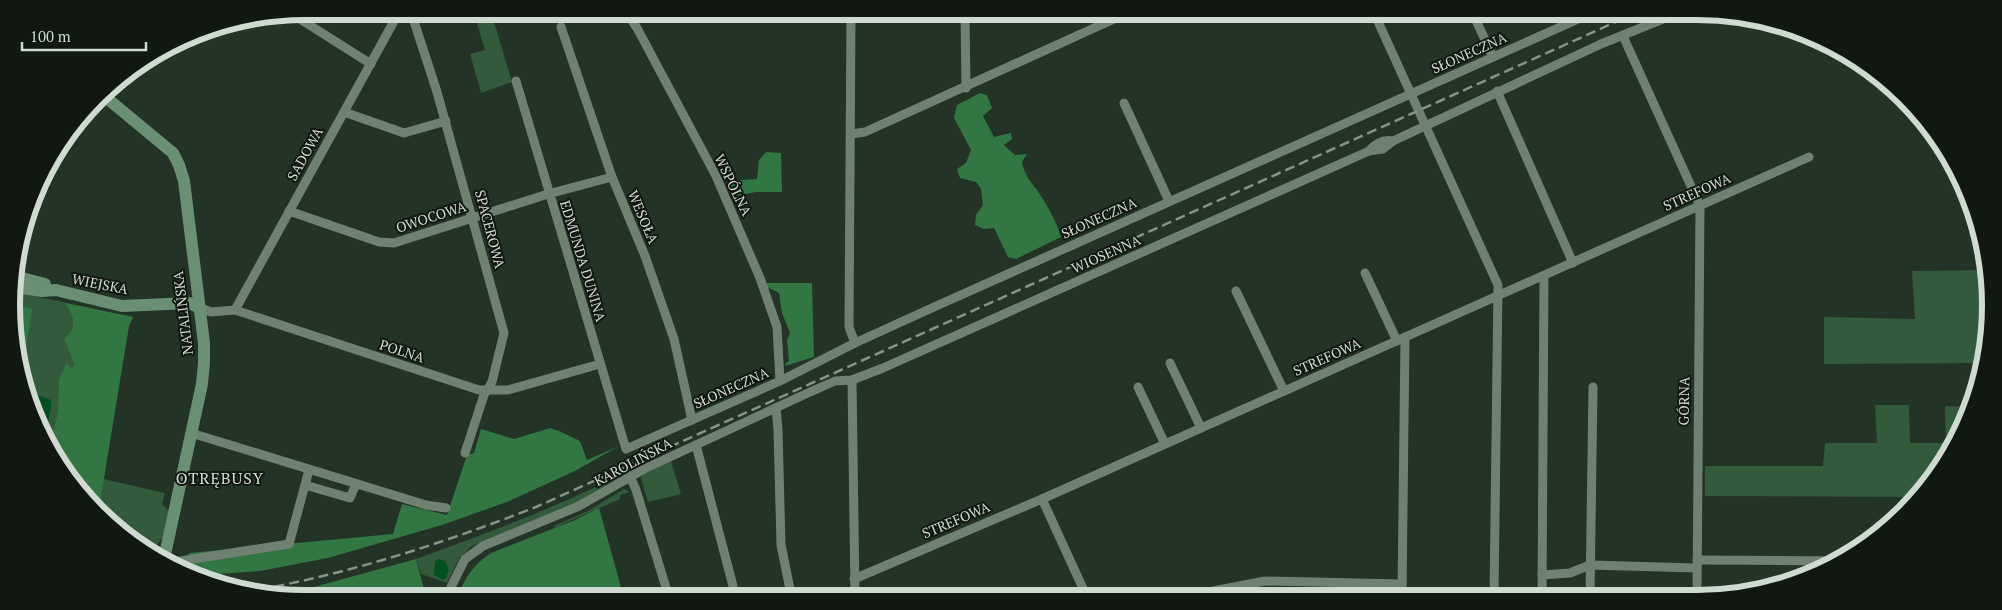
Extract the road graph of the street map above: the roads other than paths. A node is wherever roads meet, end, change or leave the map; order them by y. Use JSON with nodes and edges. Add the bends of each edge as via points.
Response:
{"nodes":[{"id":1,"x":302,"y":20,"type":"edge"},
{"id":2,"x":395,"y":20,"type":"edge"},
{"id":3,"x":414,"y":20,"type":"edge"},
{"id":4,"x":632,"y":20,"type":"edge"},
{"id":5,"x":851,"y":20,"type":"edge"},
{"id":6,"x":965,"y":20,"type":"edge"},
{"id":7,"x":1108,"y":20,"type":"edge"},
{"id":8,"x":1377,"y":20,"type":"edge"},
{"id":9,"x":1476,"y":20,"type":"edge"},
{"id":10,"x":1576,"y":20,"type":"edge"},
{"id":11,"x":1661,"y":20,"type":"edge"},
{"id":12,"x":561,"y":26,"type":"dead end"},
{"id":13,"x":1623,"y":36,"type":"junction"},
{"id":14,"x":1493,"y":57,"type":"junction"},
{"id":15,"x":370,"y":64,"type":"junction"},
{"id":16,"x":516,"y":81,"type":"dead end"},
{"id":17,"x":966,"y":88,"type":"junction"},
{"id":18,"x":1497,"y":91,"type":"junction"},
{"id":19,"x":1410,"y":94,"type":"junction"},
{"id":20,"x":108,"y":99,"type":"edge"},
{"id":21,"x":1124,"y":103,"type":"dead end"},
{"id":22,"x":344,"y":112,"type":"junction"},
{"id":23,"x":446,"y":121,"type":"junction"},
{"id":24,"x":1425,"y":126,"type":"junction"},
{"id":25,"x":851,"y":134,"type":"junction"},
{"id":26,"x":1809,"y":157,"type":"dead end"},
{"id":27,"x":612,"y":177,"type":"junction"},
{"id":28,"x":548,"y":194,"type":"junction"},
{"id":29,"x":1169,"y":201,"type":"junction"},
{"id":30,"x":1700,"y":206,"type":"junction"},
{"id":31,"x":289,"y":211,"type":"junction"},
{"id":32,"x":473,"y":217,"type":"junction"},
{"id":33,"x":1573,"y":263,"type":"junction"},
{"id":34,"x":1365,"y":272,"type":"dead end"},
{"id":35,"x":1544,"y":276,"type":"junction"},
{"id":36,"x":21,"y":278,"type":"edge"},
{"id":37,"x":21,"y":287,"type":"edge"},
{"id":38,"x":56,"y":290,"type":"junction"},
{"id":39,"x":1236,"y":290,"type":"dead end"},
{"id":40,"x":1496,"y":297,"type":"junction"},
{"id":41,"x":198,"y":307,"type":"junction"},
{"id":42,"x":234,"y":310,"type":"junction"},
{"id":43,"x":1401,"y":339,"type":"junction"},
{"id":44,"x":855,"y":343,"type":"junction"},
{"id":45,"x":1170,"y":363,"type":"dead end"},
{"id":46,"x":600,"y":364,"type":"junction"},
{"id":47,"x":852,"y":380,"type":"junction"},
{"id":48,"x":780,"y":381,"type":"junction"},
{"id":49,"x":1138,"y":387,"type":"dead end"},
{"id":50,"x":1593,"y":387,"type":"dead end"},
{"id":51,"x":487,"y":391,"type":"junction"},
{"id":52,"x":1284,"y":391,"type":"junction"},
{"id":53,"x":776,"y":408,"type":"junction"},
{"id":54,"x":692,"y":420,"type":"junction"},
{"id":55,"x":1201,"y":428,"type":"junction"},
{"id":56,"x":191,"y":433,"type":"junction"},
{"id":57,"x":1165,"y":444,"type":"junction"},
{"id":58,"x":696,"y":445,"type":"junction"},
{"id":59,"x":626,"y":449,"type":"joint"},
{"id":60,"x":466,"y":453,"type":"dead end"},
{"id":61,"x":308,"y":470,"type":"junction"},
{"id":62,"x":630,"y":476,"type":"junction"},
{"id":63,"x":356,"y":484,"type":"junction"},
{"id":64,"x":305,"y":485,"type":"junction"},
{"id":65,"x":1042,"y":499,"type":"junction"},
{"id":66,"x":446,"y":508,"type":"dead end"},
{"id":67,"x":165,"y":554,"type":"edge"},
{"id":68,"x":179,"y":561,"type":"edge"},
{"id":69,"x":1822,"y":561,"type":"edge"},
{"id":70,"x":1697,"y":564,"type":"junction"},
{"id":71,"x":1590,"y":565,"type":"junction"},
{"id":72,"x":1542,"y":575,"type":"junction"},
{"id":73,"x":854,"y":579,"type":"junction"},
{"id":74,"x":1402,"y":584,"type":"junction"},
{"id":75,"x":733,"y":586,"type":"dead end"},
{"id":76,"x":450,"y":590,"type":"edge"},
{"id":77,"x":667,"y":590,"type":"edge"},
{"id":78,"x":790,"y":590,"type":"edge"},
{"id":79,"x":854,"y":590,"type":"edge"},
{"id":80,"x":1084,"y":590,"type":"edge"},
{"id":81,"x":1218,"y":590,"type":"edge"},
{"id":82,"x":1402,"y":590,"type":"edge"},
{"id":83,"x":1494,"y":590,"type":"edge"},
{"id":84,"x":1542,"y":590,"type":"edge"},
{"id":85,"x":1590,"y":590,"type":"edge"},
{"id":86,"x":1696,"y":590,"type":"edge"}],
"edges":[{"from":1,"to":15,"type":"street"},
{"from":2,"to":15,"type":"street","name":"SADOWA"},
{"from":3,"to":23,"type":"street","name":"SPACEROWA"},
{"from":4,"to":48,"type":"street","name":"WSPÓLNA","via":[[716,176],[760,278],[777,327]]},
{"from":5,"to":25,"type":"street"},
{"from":6,"to":17,"type":"street"},
{"from":7,"to":17,"type":"street"},
{"from":8,"to":19,"type":"street"},
{"from":9,"to":14,"type":"street"},
{"from":10,"to":14,"type":"street","name":"SŁONECZNA"},
{"from":11,"to":13,"type":"street","name":"WIOSENNA"},
{"from":12,"to":27,"type":"street","name":"WESOŁA"},
{"from":13,"to":18,"type":"street","name":"WIOSENNA"},
{"from":13,"to":30,"type":"street"},
{"from":14,"to":19,"type":"street","name":"SŁONECZNA"},
{"from":15,"to":22,"type":"street","name":"SADOWA"},
{"from":16,"to":28,"type":"street","name":"EDMUNDA DUNINA"},
{"from":17,"to":25,"type":"street","via":[[865,132]]},
{"from":18,"to":24,"type":"street","name":"WIOSENNA"},
{"from":18,"to":33,"type":"street"},
{"from":19,"to":24,"type":"street"},
{"from":19,"to":29,"type":"street","name":"SŁONECZNA"},
{"from":20,"to":41,"type":"main road","name":"NATALIŃSKA","via":[[165,144],[179,165],[184,181]]},
{"from":21,"to":29,"type":"street"},
{"from":22,"to":23,"type":"street","via":[[404,133]]},
{"from":22,"to":31,"type":"street","name":"SADOWA"},
{"from":23,"to":32,"type":"street","name":"SPACEROWA"},
{"from":24,"to":40,"type":"street","via":[[1498,285]]},
{"from":24,"to":47,"type":"street","name":"WIOSENNA","via":[[1393,141],[1378,143],[1369,151]]},
{"from":25,"to":44,"type":"street","via":[[849,327]]},
{"from":26,"to":30,"type":"street","name":"STREFOWA"},
{"from":27,"to":28,"type":"street","name":"OWOCOWA"},
{"from":27,"to":54,"type":"street","name":"WESOŁA","via":[[645,256],[674,339]]},
{"from":28,"to":32,"type":"street","name":"OWOCOWA"},
{"from":28,"to":46,"type":"street","name":"EDMUNDA DUNINA"},
{"from":29,"to":44,"type":"street","name":"SŁONECZNA"},
{"from":30,"to":33,"type":"street","name":"STREFOWA"},
{"from":30,"to":70,"type":"street","name":"GÓRNA"},
{"from":31,"to":32,"type":"street","name":"OWOCOWA","via":[[379,242],[394,244]]},
{"from":31,"to":42,"type":"street","name":"SADOWA"},
{"from":32,"to":51,"type":"street","name":"SPACEROWA","via":[[504,333]]},
{"from":33,"to":35,"type":"street","name":"STREFOWA"},
{"from":34,"to":43,"type":"street"},
{"from":35,"to":40,"type":"street","name":"STREFOWA"},
{"from":35,"to":72,"type":"street"},
{"from":36,"to":38,"type":"main road","name":"WIEJSKA"},
{"from":37,"to":38,"type":"main road","name":"WIEJSKA"},
{"from":38,"to":41,"type":"main road","name":"WIEJSKA","via":[[122,306],[191,303]]},
{"from":39,"to":52,"type":"street"},
{"from":40,"to":43,"type":"street","name":"STREFOWA"},
{"from":40,"to":83,"type":"street"},
{"from":41,"to":42,"type":"street","name":"POLNA","via":[[211,312]]},
{"from":41,"to":56,"type":"main road","name":"NATALIŃSKA","via":[[204,363]]},
{"from":42,"to":51,"type":"street","name":"POLNA"},
{"from":43,"to":52,"type":"street","name":"STREFOWA"},
{"from":43,"to":74,"type":"street"},
{"from":44,"to":48,"type":"street","name":"SŁONECZNA"},
{"from":45,"to":55,"type":"street"},
{"from":46,"to":51,"type":"street","name":"POLNA","via":[[508,390]]},
{"from":46,"to":59,"type":"street","name":"EDMUNDA DUNINA"},
{"from":47,"to":53,"type":"street","name":"KAROLIŃSKA","via":[[835,381]]},
{"from":47,"to":73,"type":"street"},
{"from":48,"to":54,"type":"street","name":"SŁONECZNA"},
{"from":49,"to":57,"type":"street"},
{"from":50,"to":71,"type":"street"},
{"from":51,"to":60,"type":"street","name":"SPACEROWA"},
{"from":52,"to":55,"type":"street","name":"STREFOWA"},
{"from":53,"to":58,"type":"street","name":"KAROLIŃSKA"},
{"from":53,"to":78,"type":"street","via":[[781,545]]},
{"from":54,"to":59,"type":"street","name":"SŁONECZNA"},
{"from":55,"to":57,"type":"street","name":"STREFOWA"},
{"from":56,"to":61,"type":"street"},
{"from":56,"to":67,"type":"main road","name":"NATALIŃSKA"},
{"from":57,"to":65,"type":"street","name":"STREFOWA"},
{"from":58,"to":62,"type":"street","name":"KAROLIŃSKA"},
{"from":58,"to":75,"type":"street"},
{"from":61,"to":63,"type":"street"},
{"from":61,"to":64,"type":"street"},
{"from":62,"to":76,"type":"street","name":"KAROLIŃSKA","via":[[579,506],[475,551],[460,566]]},
{"from":62,"to":77,"type":"street"},
{"from":63,"to":64,"type":"street","via":[[350,498]]},
{"from":63,"to":66,"type":"street"},
{"from":64,"to":68,"type":"street","via":[[289,544]]},
{"from":65,"to":73,"type":"street","name":"STREFOWA"},
{"from":65,"to":80,"type":"street"},
{"from":69,"to":70,"type":"street"},
{"from":70,"to":71,"type":"street"},
{"from":70,"to":86,"type":"street","name":"GÓRNA"},
{"from":71,"to":72,"type":"street","via":[[1570,573]]},
{"from":71,"to":85,"type":"street"},
{"from":72,"to":84,"type":"street"},
{"from":73,"to":79,"type":"street"},
{"from":74,"to":81,"type":"street","via":[[1265,581]]},
{"from":74,"to":82,"type":"street"}]}
